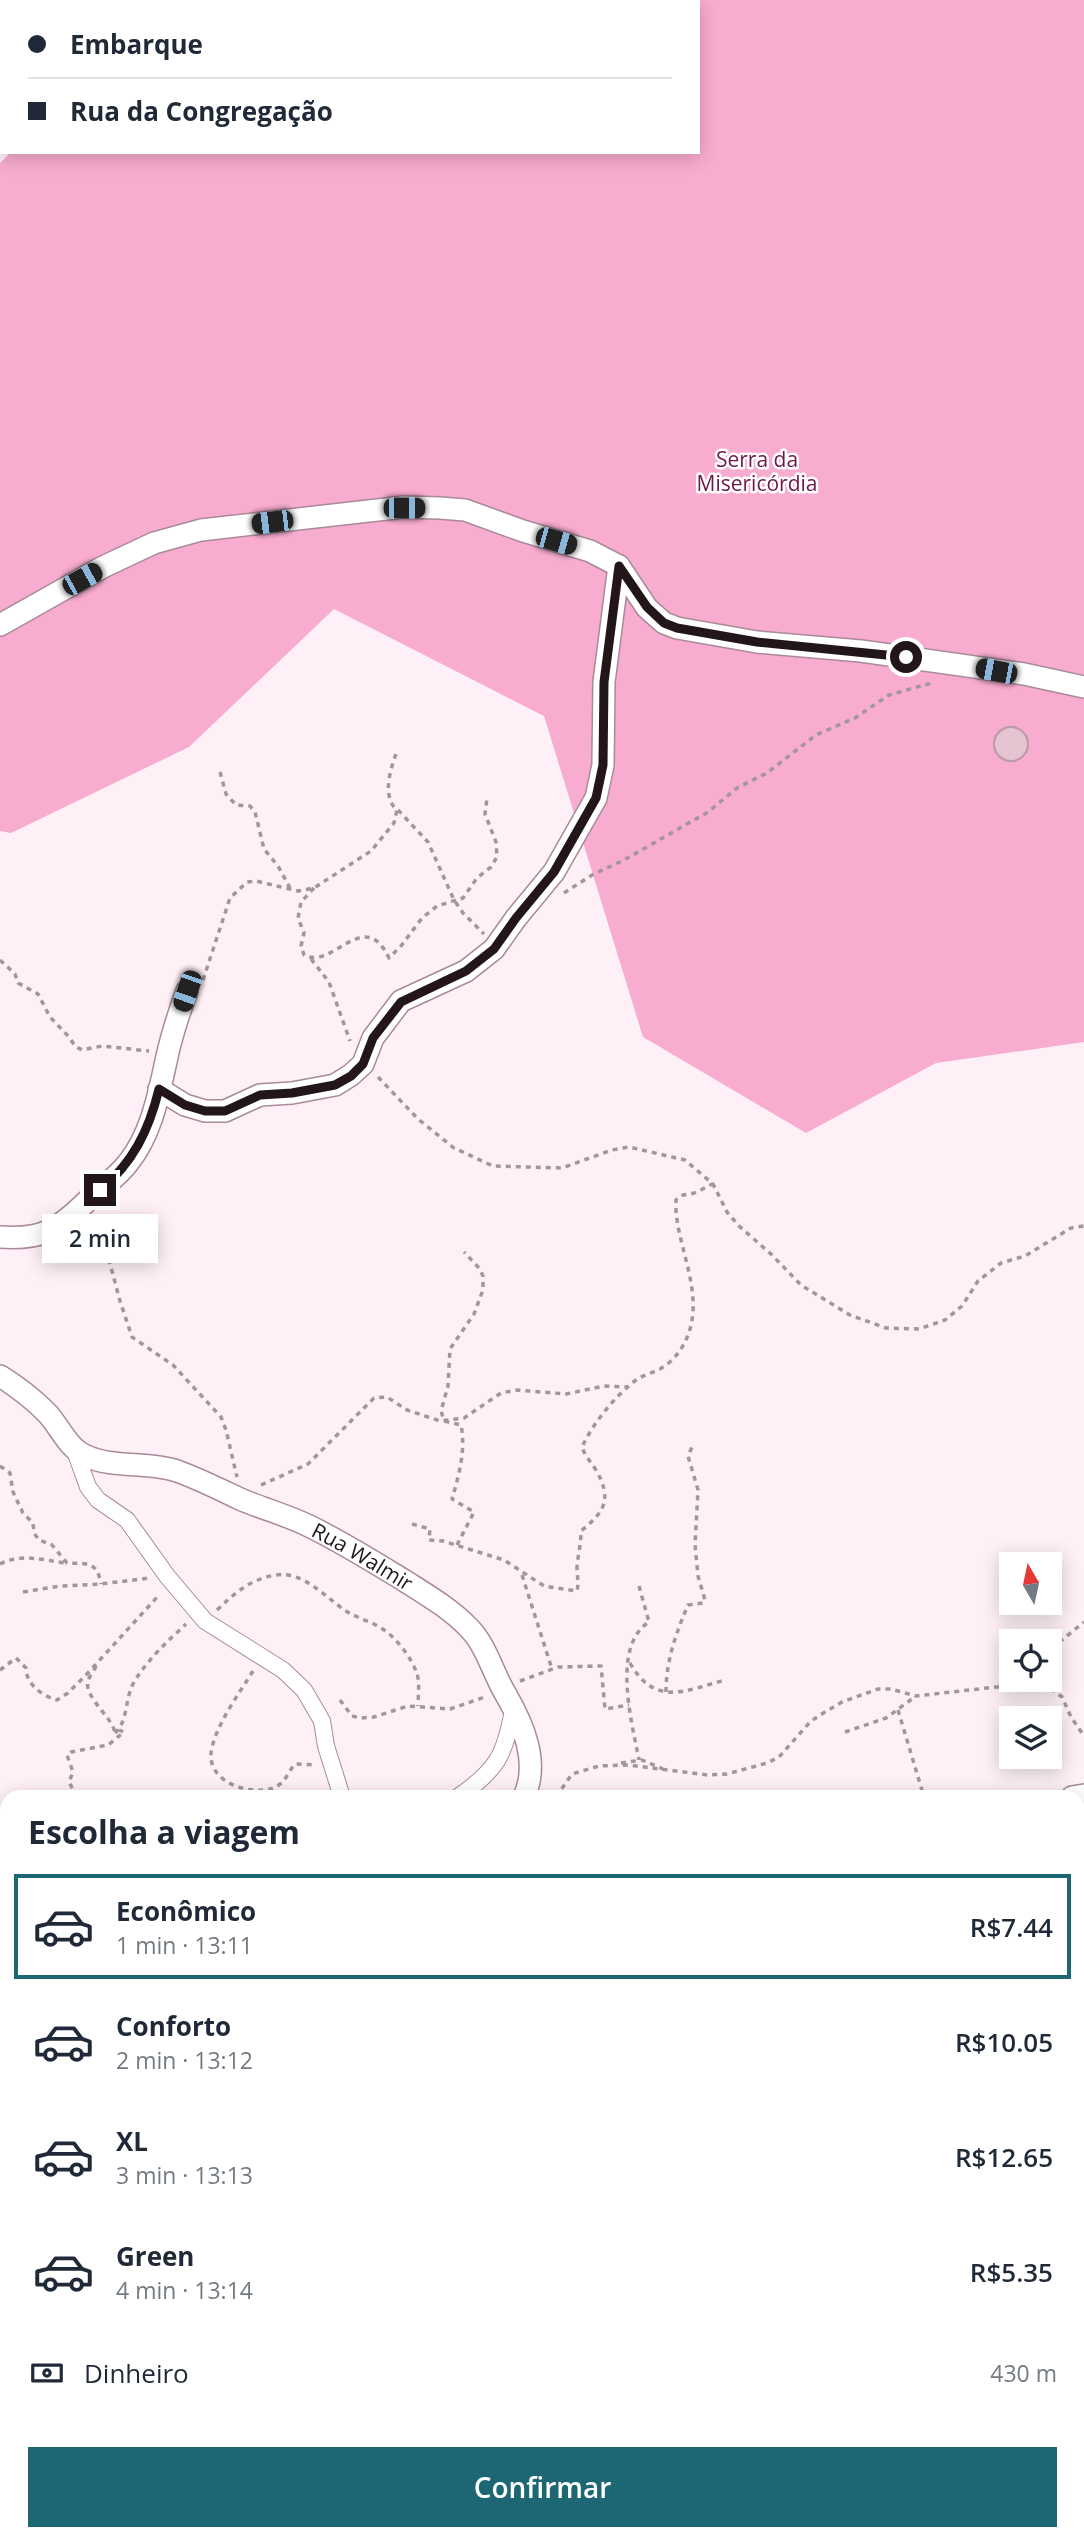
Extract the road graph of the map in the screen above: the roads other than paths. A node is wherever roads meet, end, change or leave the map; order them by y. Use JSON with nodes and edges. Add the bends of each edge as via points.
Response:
{"nodes":[{"id":1,"x":619,"y":566,"type":"junction"},
{"id":2,"x":0,"y":625,"type":"edge"},
{"id":3,"x":1084,"y":687,"type":"edge"},
{"id":4,"x":187,"y":991,"type":"road end"},
{"id":5,"x":159,"y":1089,"type":"junction"},
{"id":6,"x":0,"y":1237,"type":"edge"},
{"id":7,"x":0,"y":1376,"type":"edge"},
{"id":8,"x":74,"y":1448,"type":"junction"},
{"id":9,"x":513,"y":1710,"type":"junction"},
{"id":10,"x":340,"y":1790,"type":"edge"},
{"id":11,"x":468,"y":1790,"type":"edge"},
{"id":12,"x":528,"y":1790,"type":"edge"}],
"edges":[{"from":1,"to":2,"type":"street","via":[[590,551],[465,510],[404,508],[201,530],[153,543]]},
{"from":1,"to":3,"type":"street","via":[[647,607],[677,628],[1024,674]]},
{"from":1,"to":5,"type":"street","via":[[604,682],[603,765],[596,798],[554,872],[494,949],[466,971],[401,1002],[373,1038],[363,1064],[335,1085],[260,1095],[225,1111],[185,1105]]},
{"from":4,"to":5,"type":"street"},
{"from":5,"to":6,"type":"street","via":[[145,1133],[130,1161],[114,1178],[51,1231],[36,1237]]},
{"from":7,"to":8,"type":"street","via":[[46,1412]]},
{"from":8,"to":9,"type":"street","name":"Rua Walmir","via":[[106,1462],[174,1470],[243,1495],[373,1561],[436,1600],[471,1630]]},
{"from":8,"to":10,"type":"street","via":[[88,1487],[127,1520],[202,1617],[293,1677],[322,1721]]},
{"from":9,"to":11,"type":"street","via":[[502,1755]]},
{"from":9,"to":12,"type":"street","name":"Rua Walmir","via":[[529,1747]]}]}
